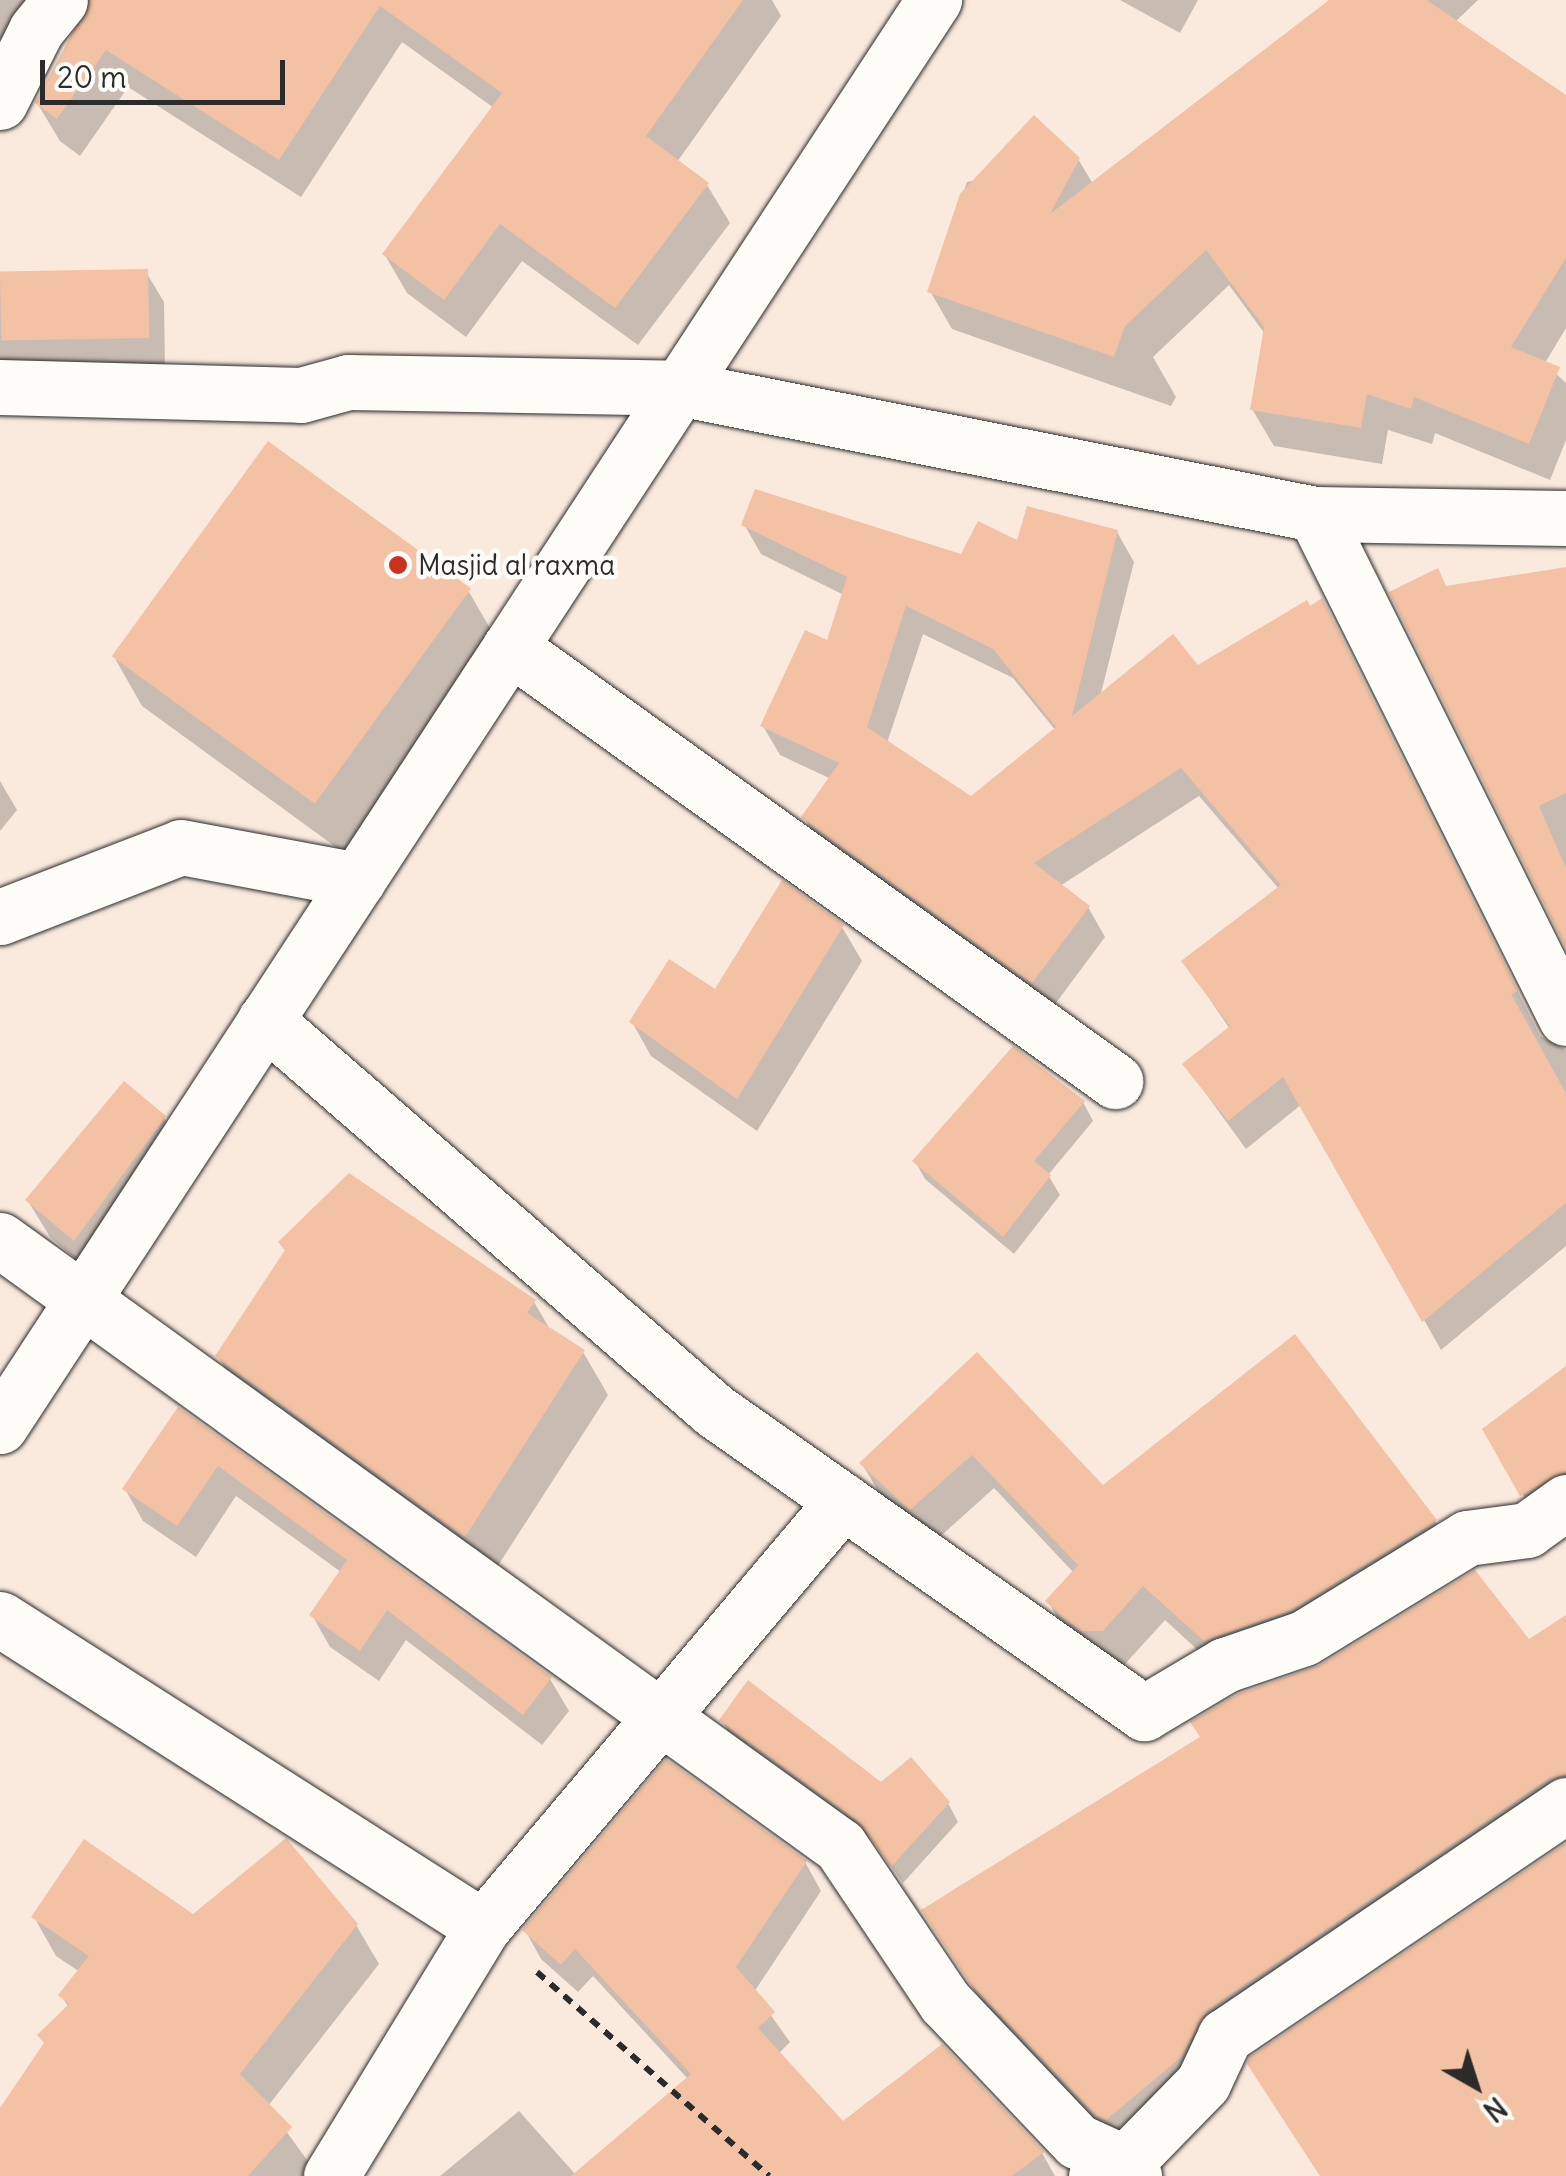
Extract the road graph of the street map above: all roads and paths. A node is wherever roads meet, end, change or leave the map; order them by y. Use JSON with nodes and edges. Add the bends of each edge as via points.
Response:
{"nodes":[{"id":1,"x":60,"y":0,"type":"edge"},
{"id":2,"x":934,"y":0,"type":"edge"},
{"id":3,"x":0,"y":102,"type":"edge"},
{"id":4,"x":0,"y":386,"type":"edge"},
{"id":5,"x":678,"y":388,"type":"junction"},
{"id":6,"x":1315,"y":514,"type":"junction"},
{"id":7,"x":1566,"y":518,"type":"edge"},
{"id":8,"x":510,"y":647,"type":"junction"},
{"id":9,"x":358,"y":880,"type":"junction"},
{"id":10,"x":0,"y":917,"type":"edge"},
{"id":11,"x":1566,"y":1018,"type":"edge"},
{"id":12,"x":265,"y":1020,"type":"junction"},
{"id":13,"x":1115,"y":1082,"type":"dead end"},
{"id":14,"x":0,"y":1240,"type":"edge"},
{"id":15,"x":84,"y":1297,"type":"junction"},
{"id":16,"x":0,"y":1426,"type":"edge"},
{"id":17,"x":842,"y":1501,"type":"junction"},
{"id":18,"x":1566,"y":1502,"type":"edge"},
{"id":19,"x":0,"y":1619,"type":"edge"},
{"id":20,"x":662,"y":1713,"type":"junction"},
{"id":21,"x":1566,"y":1806,"type":"edge"},
{"id":22,"x":484,"y":1926,"type":"junction"},
{"id":23,"x":1118,"y":2172,"type":"edge"},
{"id":24,"x":331,"y":2176,"type":"edge"},
{"id":25,"x":769,"y":2176,"type":"edge"}],
"edges":[{"from":1,"to":3,"type":"street","via":[[36,30]]},
{"from":2,"to":5,"type":"street"},
{"from":4,"to":5,"type":"street","via":[[301,395],[348,382]]},
{"from":5,"to":6,"type":"street"},
{"from":5,"to":8,"type":"street"},
{"from":6,"to":7,"type":"street"},
{"from":6,"to":11,"type":"street"},
{"from":8,"to":9,"type":"street"},
{"from":8,"to":13,"type":"street"},
{"from":9,"to":10,"type":"street","via":[[181,847]]},
{"from":9,"to":12,"type":"street"},
{"from":12,"to":15,"type":"street"},
{"from":12,"to":17,"type":"street","via":[[715,1411]]},
{"from":14,"to":15,"type":"street"},
{"from":15,"to":16,"type":"street"},
{"from":15,"to":20,"type":"street"},
{"from":17,"to":18,"type":"street","via":[[1144,1713],[1225,1665],[1304,1638],[1466,1538],[1528,1530]]},
{"from":17,"to":20,"type":"street"},
{"from":19,"to":22,"type":"street"},
{"from":20,"to":22,"type":"street"},
{"from":20,"to":23,"type":"street","via":[[840,1846],[945,2002],[1078,2141]]},
{"from":21,"to":23,"type":"street","via":[[1224,2036],[1203,2083]]},
{"from":22,"to":24,"type":"street"},
{"from":22,"to":25,"type":"path"}]}
